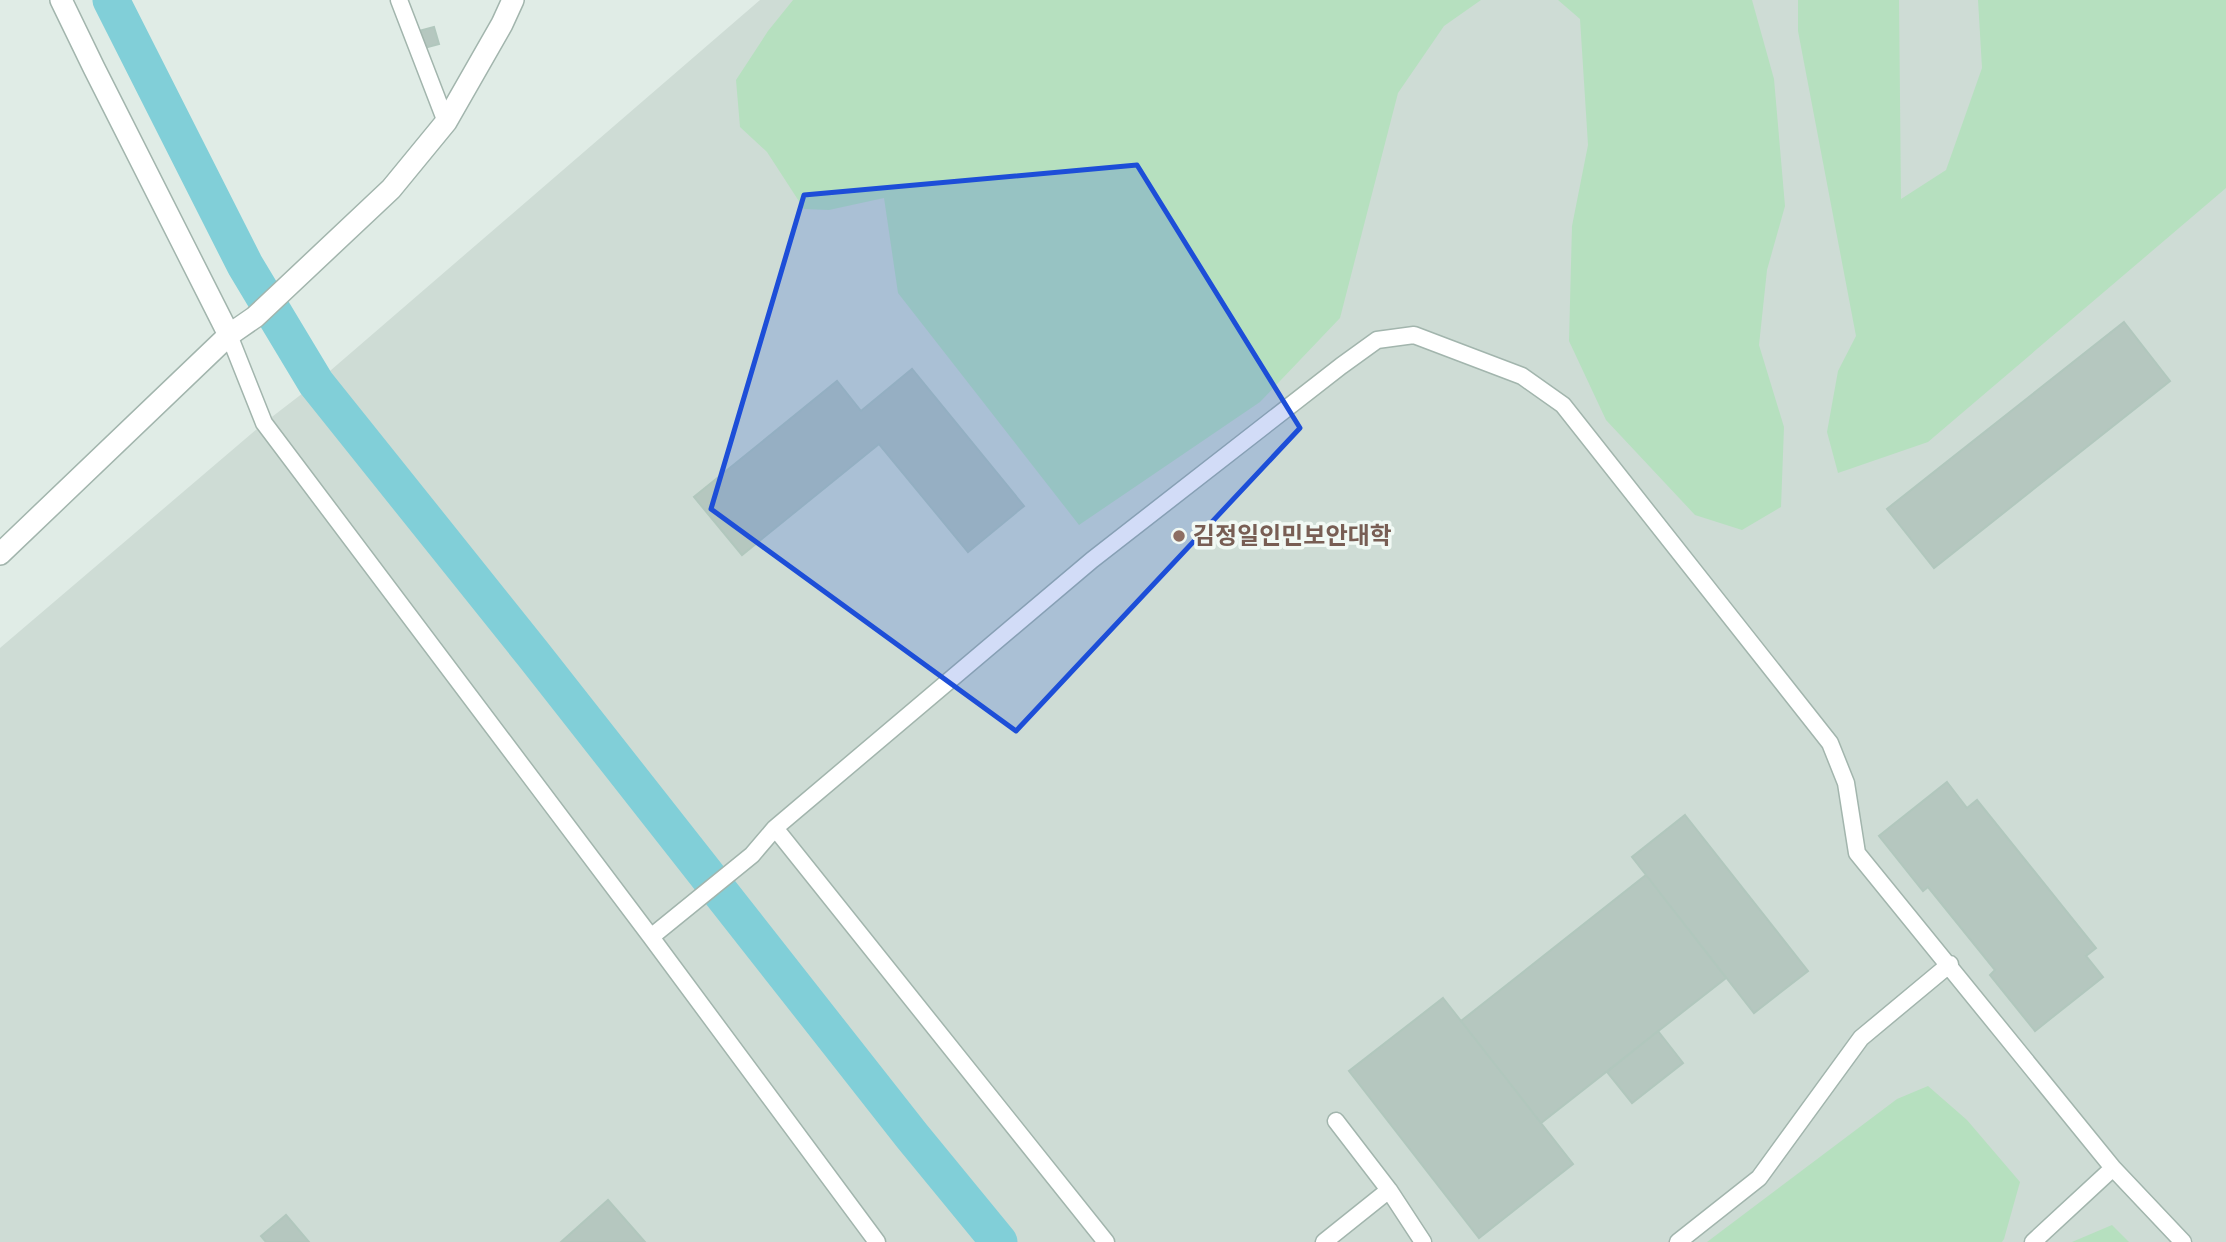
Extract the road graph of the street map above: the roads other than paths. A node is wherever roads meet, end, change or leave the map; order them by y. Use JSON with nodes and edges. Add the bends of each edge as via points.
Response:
{"nodes":[{"id":1,"x":61,"y":0,"type":"edge"},
{"id":2,"x":398,"y":0,"type":"edge"},
{"id":3,"x":513,"y":0,"type":"edge"},
{"id":4,"x":446,"y":122,"type":"junction"},
{"id":5,"x":229,"y":335,"type":"junction"},
{"id":6,"x":0,"y":554,"type":"edge"},
{"id":7,"x":775,"y":828,"type":"junction"},
{"id":8,"x":651,"y":937,"type":"junction"},
{"id":9,"x":1950,"y":964,"type":"junction"},
{"id":10,"x":1336,"y":1121,"type":"dead end"},
{"id":11,"x":2113,"y":1168,"type":"junction"},
{"id":12,"x":1389,"y":1190,"type":"junction"},
{"id":13,"x":877,"y":1242,"type":"edge"},
{"id":14,"x":1106,"y":1242,"type":"edge"},
{"id":15,"x":1324,"y":1242,"type":"edge"},
{"id":16,"x":1423,"y":1242,"type":"edge"},
{"id":17,"x":1678,"y":1242,"type":"edge"},
{"id":18,"x":2033,"y":1242,"type":"edge"},
{"id":19,"x":2183,"y":1242,"type":"edge"}],
"edges":[{"from":1,"to":5,"type":"street"},
{"from":2,"to":4,"type":"lane"},
{"from":3,"to":4,"type":"street"},
{"from":4,"to":5,"type":"street","via":[[391,189],[255,317]]},
{"from":5,"to":6,"type":"street"},
{"from":5,"to":8,"type":"lane","via":[[264,423]]},
{"from":7,"to":8,"type":"lane","via":[[752,855]]},
{"from":7,"to":9,"type":"lane","via":[[1092,560],[1341,366],[1377,340],[1414,335],[1522,376],[1563,405],[1830,743],[1846,783],[1857,853]]},
{"from":7,"to":14,"type":"lane"},
{"from":8,"to":13,"type":"lane"},
{"from":9,"to":11,"type":"lane"},
{"from":9,"to":17,"type":"lane","via":[[1861,1038],[1759,1178]]},
{"from":10,"to":12,"type":"lane"},
{"from":11,"to":18,"type":"lane"},
{"from":11,"to":19,"type":"lane"},
{"from":12,"to":15,"type":"lane"},
{"from":12,"to":16,"type":"lane"}]}
